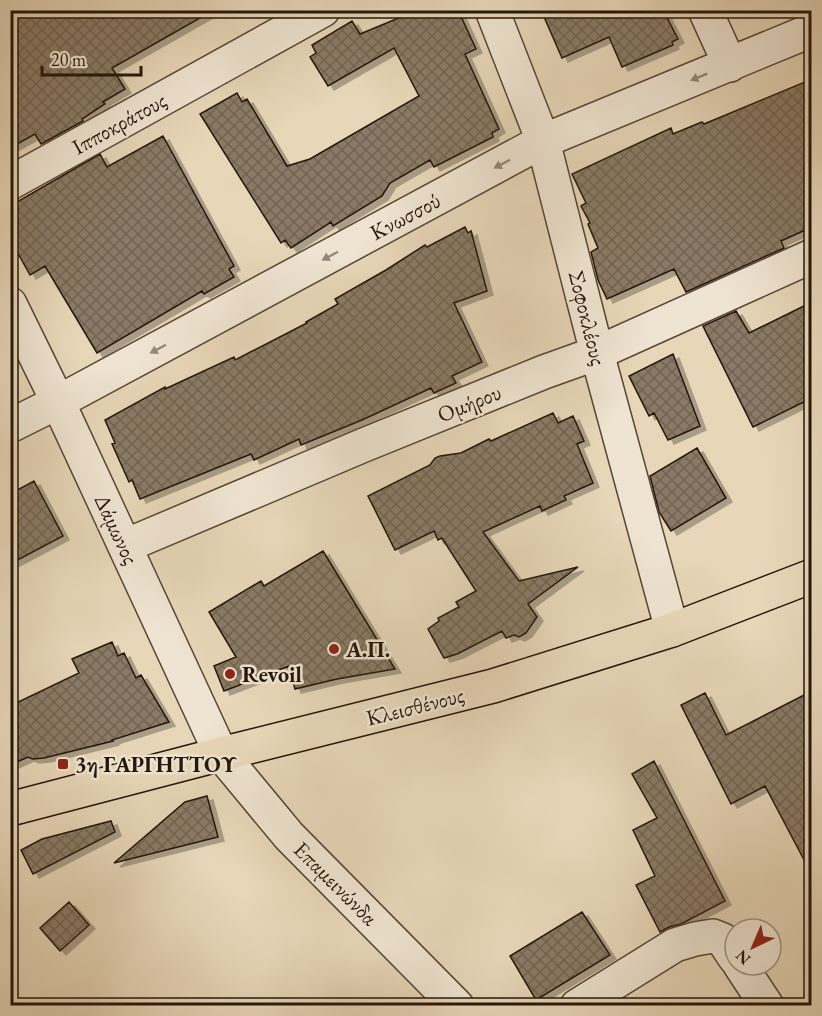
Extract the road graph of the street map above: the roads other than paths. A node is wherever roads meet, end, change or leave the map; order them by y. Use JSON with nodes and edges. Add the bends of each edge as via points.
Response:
{"nodes":[{"id":1,"x":323,"y":10,"type":"edge"},
{"id":2,"x":492,"y":10,"type":"edge"},
{"id":3,"x":705,"y":10,"type":"edge"},
{"id":4,"x":812,"y":30,"type":"edge"},
{"id":5,"x":730,"y":65,"type":"junction"},
{"id":6,"x":543,"y":141,"type":"junction"},
{"id":7,"x":10,"y":183,"type":"edge"},
{"id":8,"x":812,"y":256,"type":"edge"},
{"id":9,"x":10,"y":304,"type":"edge"},
{"id":10,"x":597,"y":353,"type":"junction"},
{"id":11,"x":58,"y":402,"type":"junction"},
{"id":12,"x":10,"y":426,"type":"edge"},
{"id":13,"x":125,"y":546,"type":"junction"},
{"id":14,"x":812,"y":576,"type":"edge"},
{"id":15,"x":672,"y":630,"type":"junction"},
{"id":16,"x":220,"y":754,"type":"junction"},
{"id":17,"x":10,"y":809,"type":"edge"},
{"id":18,"x":723,"y":940,"type":"edge"},
{"id":19,"x":748,"y":977,"type":"edge"},
{"id":20,"x":457,"y":1005,"type":"edge"},
{"id":21,"x":577,"y":1005,"type":"edge"},
{"id":22,"x":766,"y":1005,"type":"edge"}],
"edges":[{"from":1,"to":7,"type":"street","name":"Ιπποκράτους"},
{"from":2,"to":6,"type":"street","name":"Σοφοκλέους"},
{"from":3,"to":5,"type":"street"},
{"from":4,"to":5,"type":"street","name":"Κνωσσού"},
{"from":5,"to":6,"type":"street","name":"Κνωσσού","one_way":true},
{"from":6,"to":10,"type":"street","name":"Σοφοκλέους"},
{"from":6,"to":11,"type":"street","name":"Κνωσσού","one_way":true},
{"from":8,"to":10,"type":"street","name":"Ομήρου"},
{"from":9,"to":11,"type":"street","name":"Δάμωνος"},
{"from":10,"to":13,"type":"street","name":"Ομήρου","via":[[364,445]]},
{"from":10,"to":15,"type":"street","name":"Σοφοκλέους"},
{"from":11,"to":12,"type":"street","name":"Κνωσσού"},
{"from":11,"to":13,"type":"street","name":"Δάμωνος"},
{"from":13,"to":16,"type":"street","name":"Δάμωνος"},
{"from":14,"to":15,"type":"main road","name":"Κλεισθένους"},
{"from":15,"to":16,"type":"main road","name":"Κλεισθένους","via":[[493,686]]},
{"from":16,"to":17,"type":"main road","name":"Κλεισθένους"},
{"from":16,"to":20,"type":"street","name":"Επαμεινώνδα","via":[[289,836]]},
{"from":18,"to":21,"type":"street","via":[[713,936],[675,945]]},
{"from":19,"to":22,"type":"street"}]}
